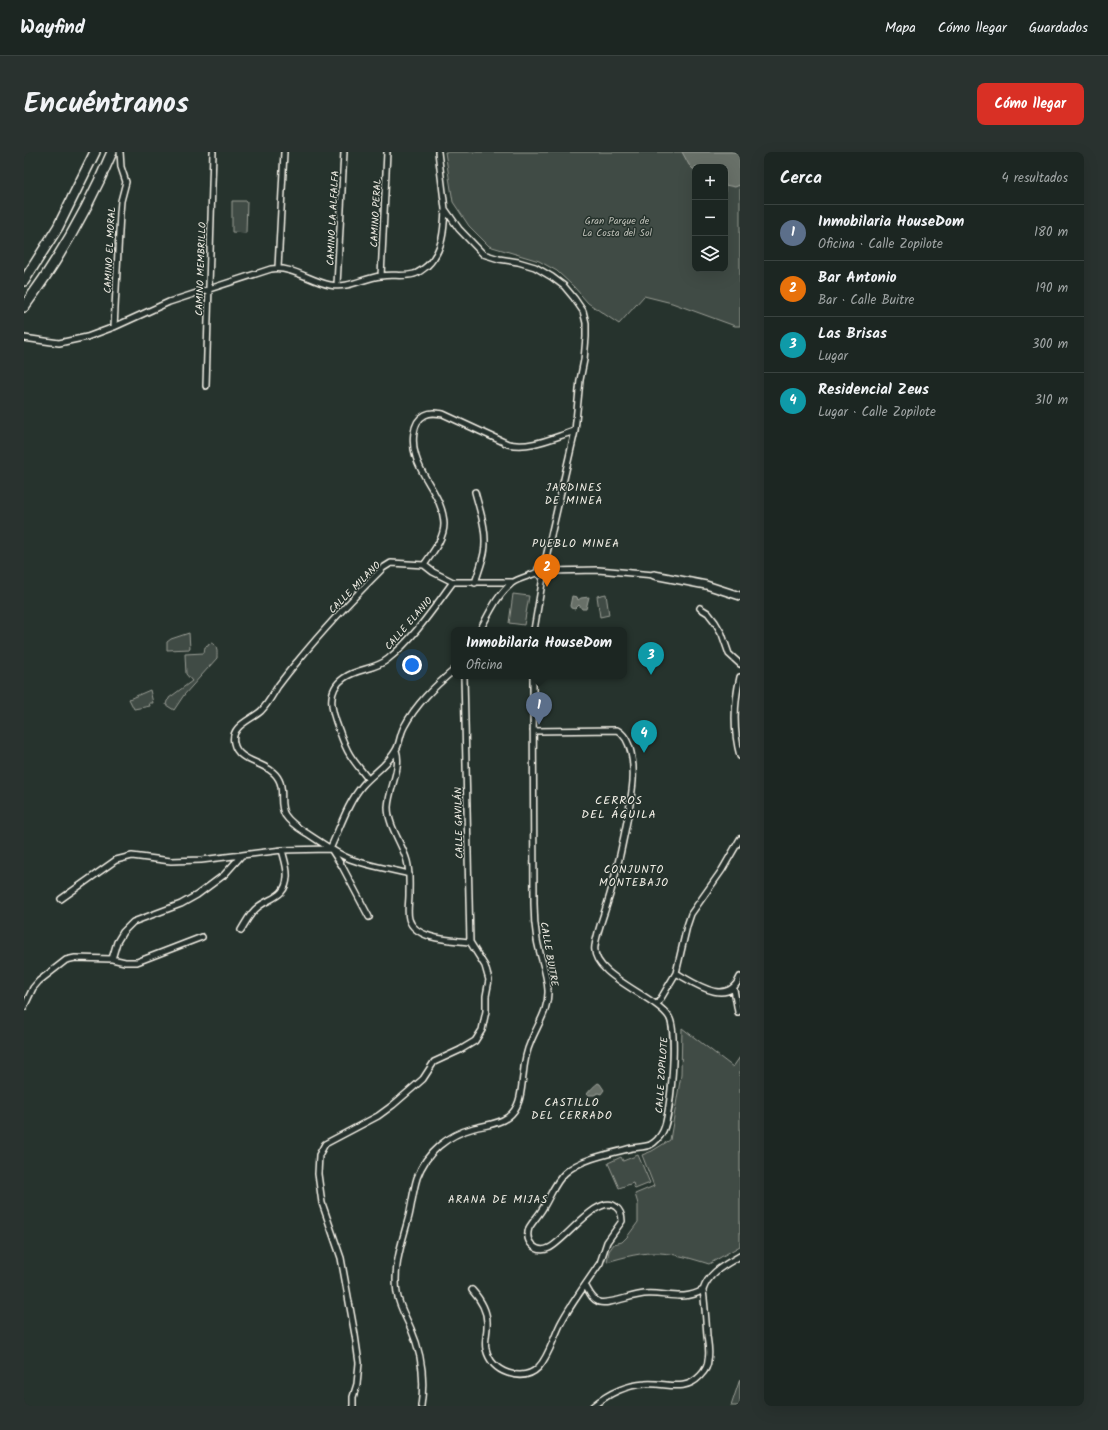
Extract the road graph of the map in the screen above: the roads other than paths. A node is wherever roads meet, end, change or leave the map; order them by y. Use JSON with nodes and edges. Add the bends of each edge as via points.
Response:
{"nodes":[{"id":1,"x":95,"y":152,"type":"edge"},
{"id":2,"x":112,"y":152,"type":"edge"},
{"id":3,"x":120,"y":152,"type":"edge"},
{"id":4,"x":213,"y":152,"type":"edge"},
{"id":5,"x":284,"y":152,"type":"edge"},
{"id":6,"x":344,"y":152,"type":"edge"},
{"id":7,"x":387,"y":152,"type":"edge"},
{"id":8,"x":438,"y":152,"type":"edge"},
{"id":9,"x":445,"y":209,"type":"junction"},
{"id":10,"x":278,"y":268,"type":"junction"},
{"id":11,"x":381,"y":276,"type":"junction"},
{"id":12,"x":24,"y":281,"type":"edge"},
{"id":13,"x":337,"y":285,"type":"junction"},
{"id":14,"x":209,"y":289,"type":"junction"},
{"id":15,"x":24,"y":307,"type":"edge"},
{"id":16,"x":114,"y":327,"type":"junction"},
{"id":17,"x":24,"y":338,"type":"edge"},
{"id":18,"x":206,"y":386,"type":"dead end"},
{"id":19,"x":575,"y":430,"type":"junction"},
{"id":20,"x":475,"y":492,"type":"dead end"},
{"id":21,"x":424,"y":565,"type":"junction"},
{"id":22,"x":544,"y":566,"type":"junction"},
{"id":23,"x":549,"y":571,"type":"junction"},
{"id":24,"x":538,"y":572,"type":"junction"},
{"id":25,"x":654,"y":575,"type":"joint"},
{"id":26,"x":543,"y":577,"type":"junction"},
{"id":27,"x":453,"y":582,"type":"junction"},
{"id":28,"x":512,"y":582,"type":"junction"},
{"id":29,"x":475,"y":583,"type":"junction"},
{"id":30,"x":740,"y":596,"type":"edge"},
{"id":31,"x":700,"y":608,"type":"dead end"},
{"id":32,"x":482,"y":627,"type":"edge"},
{"id":33,"x":535,"y":627,"type":"edge"},
{"id":34,"x":740,"y":664,"type":"edge"},
{"id":35,"x":451,"y":673,"type":"edge"},
{"id":36,"x":740,"y":677,"type":"edge"},
{"id":37,"x":464,"y":679,"type":"edge"},
{"id":38,"x":533,"y":679,"type":"edge"},
{"id":39,"x":533,"y":731,"type":"junction"},
{"id":40,"x":396,"y":750,"type":"junction"},
{"id":41,"x":740,"y":756,"type":"edge"},
{"id":42,"x":368,"y":779,"type":"junction"},
{"id":43,"x":740,"y":839,"type":"edge"},
{"id":44,"x":330,"y":849,"type":"junction"},
{"id":45,"x":282,"y":850,"type":"junction"},
{"id":46,"x":242,"y":855,"type":"junction"},
{"id":47,"x":409,"y":874,"type":"junction"},
{"id":48,"x":61,"y":899,"type":"dead end"},
{"id":49,"x":369,"y":917,"type":"dead end"},
{"id":50,"x":242,"y":930,"type":"dead end"},
{"id":51,"x":202,"y":937,"type":"dead end"},
{"id":52,"x":470,"y":942,"type":"junction"},
{"id":53,"x":112,"y":959,"type":"junction"},
{"id":54,"x":676,"y":973,"type":"junction"},
{"id":55,"x":740,"y":977,"type":"edge"},
{"id":56,"x":734,"y":989,"type":"junction"},
{"id":57,"x":657,"y":1005,"type":"junction"},
{"id":58,"x":24,"y":1006,"type":"edge"},
{"id":59,"x":738,"y":1012,"type":"dead end"},
{"id":60,"x":740,"y":1256,"type":"edge"},
{"id":61,"x":585,"y":1285,"type":"junction"},
{"id":62,"x":472,"y":1290,"type":"dead end"},
{"id":63,"x":703,"y":1290,"type":"junction"},
{"id":64,"x":353,"y":1406,"type":"edge"},
{"id":65,"x":421,"y":1406,"type":"edge"},
{"id":66,"x":593,"y":1406,"type":"edge"}],
"edges":[{"from":1,"to":12,"type":"highway","via":[[58,227]]},
{"from":2,"to":15,"type":"highway","via":[[79,220],[48,273]]},
{"from":3,"to":16,"type":"street","name":"CAMINO EL MORAL","via":[[126,182],[120,212]]},
{"from":4,"to":14,"type":"street","name":"CAMINO MEMBRILLO"},
{"from":5,"to":10,"type":"street"},
{"from":6,"to":13,"type":"street","name":"CAMINO LA ALFALFA"},
{"from":7,"to":11,"type":"street","name":"CAMINO PERAL"},
{"from":8,"to":9,"type":"street"},
{"from":9,"to":11,"type":"street","via":[[444,231],[435,258],[416,274]]},
{"from":9,"to":19,"type":"street","via":[[459,229],[483,254],[535,267],[564,286],[582,311],[586,323],[586,337]]},
{"from":10,"to":13,"type":"street"},
{"from":10,"to":14,"type":"street"},
{"from":11,"to":13,"type":"street","via":[[348,285]]},
{"from":14,"to":16,"type":"street","via":[[168,302]]},
{"from":14,"to":18,"type":"street","name":"CAMINO MEMBRILLO"},
{"from":16,"to":17,"type":"street","via":[[87,337],[59,343]]},
{"from":19,"to":21,"type":"street","via":[[526,446],[518,446],[508,444],[443,414],[432,413],[419,420],[414,438],[416,457],[438,501],[444,525],[442,535]]},
{"from":19,"to":22,"type":"street"},
{"from":20,"to":29,"type":"street","via":[[484,537],[484,553]]},
{"from":21,"to":27,"type":"street"},
{"from":21,"to":44,"type":"street","name":"CALLE MILANO","via":[[391,563],[383,568],[319,635],[284,677],[264,707],[243,723],[234,736],[236,750],[247,759],[268,768],[278,777],[281,804],[291,822]]},
{"from":22,"to":23,"type":"street","via":[[548,567]]},
{"from":22,"to":24,"type":"street","via":[[539,567]]},
{"from":23,"to":25,"type":"street","via":[[598,570]]},
{"from":23,"to":26,"type":"street"},
{"from":24,"to":26,"type":"street"},
{"from":24,"to":28,"type":"street"},
{"from":25,"to":30,"type":"street","via":[[706,585]]},
{"from":26,"to":33,"type":"street"},
{"from":27,"to":29,"type":"street"},
{"from":27,"to":42,"type":"street","name":"CALLE ELANIO","via":[[403,646],[388,660],[374,668],[355,672],[344,678],[332,694],[333,716],[342,740],[349,755]]},
{"from":28,"to":29,"type":"street"},
{"from":28,"to":32,"type":"street","via":[[494,604]]},
{"from":31,"to":34,"type":"street","via":[[715,622],[729,654]]},
{"from":35,"to":40,"type":"street","via":[[414,710]]},
{"from":36,"to":41,"type":"street","via":[[735,711]]},
{"from":37,"to":52,"type":"street","name":"CALLE GAVILÁN"},
{"from":38,"to":39,"type":"street","name":"CALLE BUITRE"},
{"from":39,"to":57,"type":"street","name":"CALLE ZOPILOTE","via":[[617,730],[626,738],[632,759],[633,780],[627,823],[609,899],[594,947],[598,960],[605,969],[620,982]]},
{"from":39,"to":65,"type":"street","name":"CALLE BUITRE","via":[[534,918],[537,941],[547,975],[548,1002],[528,1051],[521,1093],[514,1110],[501,1121],[462,1132],[441,1144],[425,1163],[416,1181],[396,1275],[399,1302],[415,1339],[421,1361],[424,1383]]},
{"from":40,"to":42,"type":"street"},
{"from":40,"to":47,"type":"street","via":[[399,758],[388,808]]},
{"from":42,"to":44,"type":"street","via":[[352,800]]},
{"from":43,"to":54,"type":"street","via":[[691,914]]},
{"from":44,"to":45,"type":"street"},
{"from":44,"to":47,"type":"street","via":[[351,859]]},
{"from":44,"to":49,"type":"street"},
{"from":45,"to":46,"type":"street"},
{"from":45,"to":50,"type":"street","via":[[288,876],[282,892],[258,907]]},
{"from":46,"to":48,"type":"street","via":[[171,861],[132,856],[116,860]]},
{"from":46,"to":53,"type":"street","via":[[224,875],[197,895],[181,904],[133,922],[117,942]]},
{"from":47,"to":52,"type":"street","via":[[408,918],[411,925],[424,935]]},
{"from":51,"to":53,"type":"street","via":[[137,962]]},
{"from":52,"to":64,"type":"street","via":[[485,966],[489,980],[482,1030],[475,1041],[434,1062],[423,1079],[383,1113],[325,1144],[319,1155],[318,1174],[322,1203],[341,1258],[359,1363]]},
{"from":53,"to":58,"type":"street","via":[[66,960],[39,981]]},
{"from":54,"to":56,"type":"street","via":[[705,989],[727,992]]},
{"from":54,"to":57,"type":"street"},
{"from":55,"to":56,"type":"street"},
{"from":56,"to":59,"type":"street"},
{"from":57,"to":61,"type":"street","name":"CALLE ZOPILOTE","via":[[668,1016],[673,1029],[671,1089],[662,1133],[655,1142],[583,1162],[564,1173],[527,1233],[533,1246],[542,1250],[548,1249],[602,1206],[608,1204],[618,1208],[622,1221],[607,1242],[600,1263]]},
{"from":60,"to":63,"type":"street","via":[[709,1277]]},
{"from":61,"to":62,"type":"street","via":[[561,1322],[542,1364],[536,1370],[520,1375],[502,1371],[491,1361],[485,1346],[488,1322],[485,1309]]},
{"from":61,"to":63,"type":"street","via":[[592,1297],[603,1303],[643,1294],[689,1296]]},
{"from":63,"to":66,"type":"street","via":[[708,1360],[698,1378],[683,1386],[646,1384],[627,1387],[606,1396]]}]}
